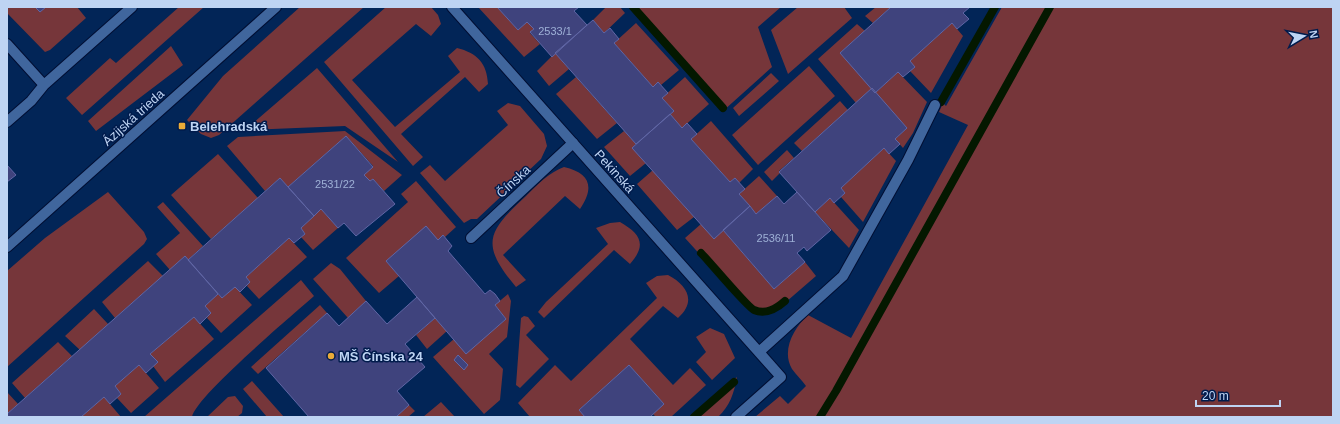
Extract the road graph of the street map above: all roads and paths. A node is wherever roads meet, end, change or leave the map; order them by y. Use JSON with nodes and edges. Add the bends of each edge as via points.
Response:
{"nodes":[{"id":1,"x":132,"y":7,"type":"edge"},
{"id":2,"x":276,"y":7,"type":"edge"},
{"id":3,"x":452,"y":7,"type":"edge"},
{"id":4,"x":7,"y":44,"type":"edge"},
{"id":5,"x":44,"y":85,"type":"junction"},
{"id":6,"x":935,"y":105,"type":"dead end"},
{"id":7,"x":7,"y":122,"type":"edge"},
{"id":8,"x":573,"y":143,"type":"junction"},
{"id":9,"x":471,"y":238,"type":"dead end"},
{"id":10,"x":7,"y":247,"type":"edge"},
{"id":11,"x":759,"y":352,"type":"junction"},
{"id":12,"x":736,"y":417,"type":"edge"}],
"edges":[{"from":1,"to":5,"type":"street"},
{"from":2,"to":10,"type":"street","name":"Ázijská trieda"},
{"from":3,"to":8,"type":"street","name":"Pekinská"},
{"from":4,"to":5,"type":"street"},
{"from":5,"to":7,"type":"street","via":[[31,101]]},
{"from":6,"to":11,"type":"street","via":[[908,160],[843,276]]},
{"from":8,"to":9,"type":"street","name":"Čínska"},
{"from":8,"to":11,"type":"street","name":"Pekinská"},
{"from":11,"to":12,"type":"street","name":"Pekinská","via":[[781,377]]}]}
